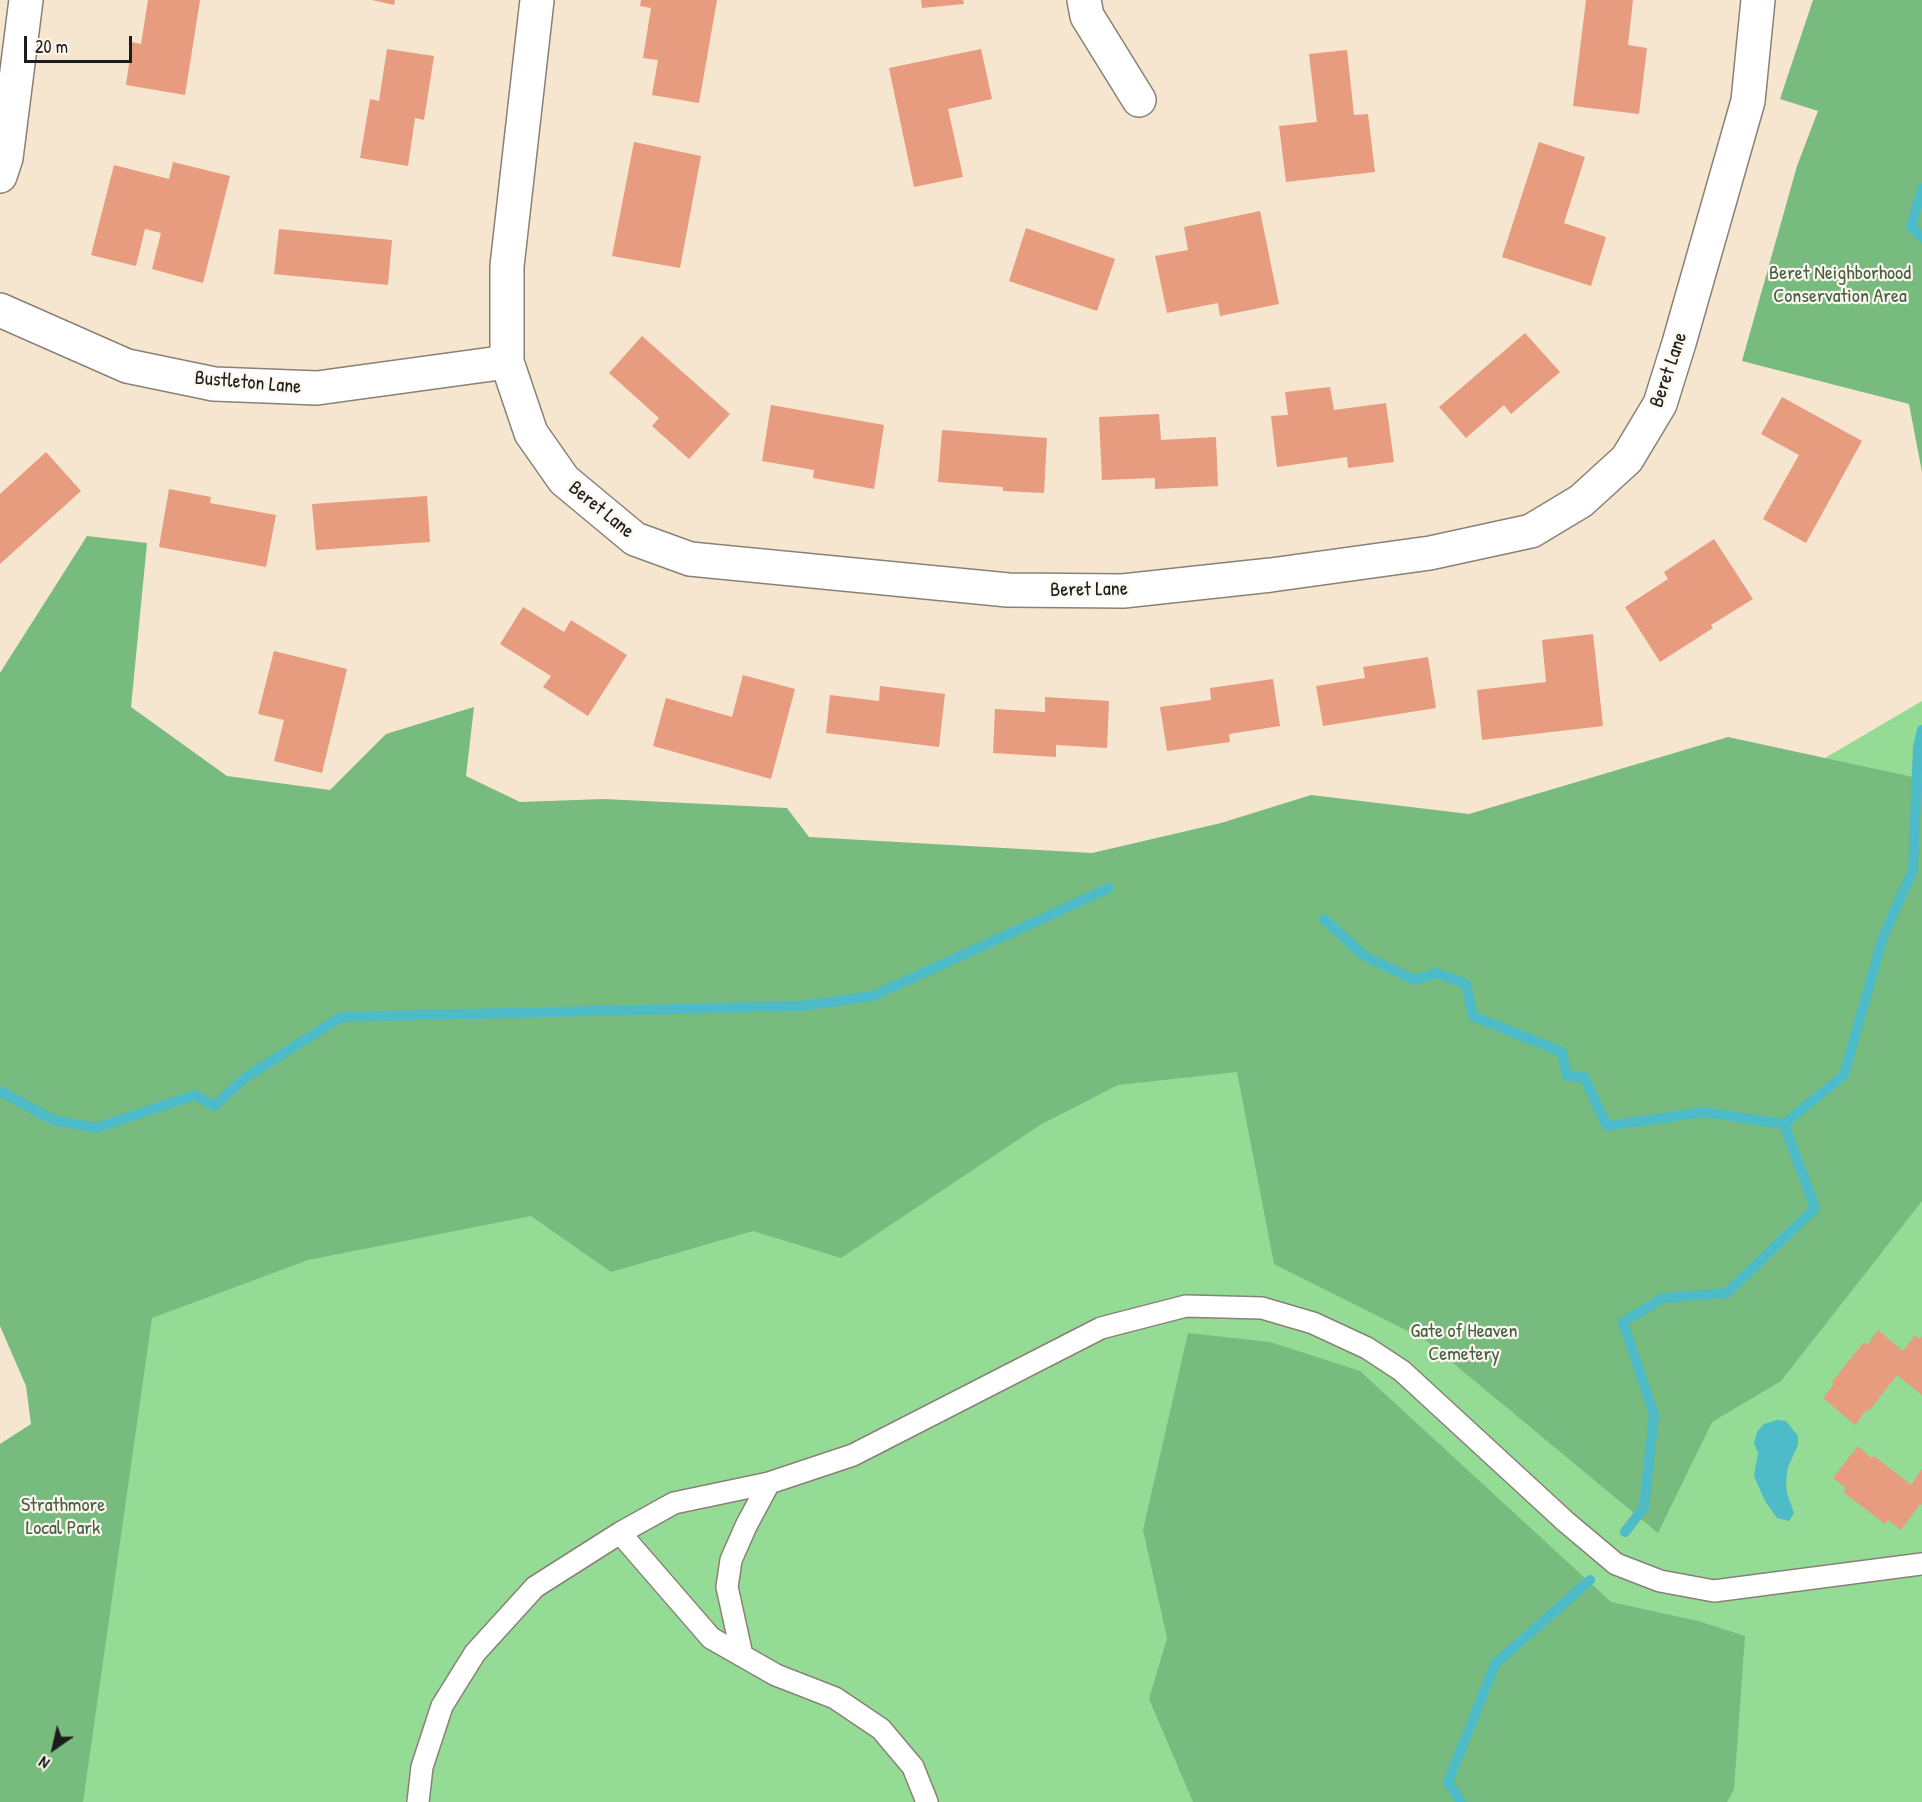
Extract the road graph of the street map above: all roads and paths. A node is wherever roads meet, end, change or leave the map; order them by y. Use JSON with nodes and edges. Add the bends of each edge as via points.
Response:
{"nodes":[{"id":1,"x":26,"y":0,"type":"edge"},
{"id":2,"x":537,"y":0,"type":"edge"},
{"id":3,"x":1084,"y":0,"type":"edge"},
{"id":4,"x":1758,"y":0,"type":"edge"},
{"id":5,"x":1139,"y":100,"type":"dead end"},
{"id":6,"x":0,"y":176,"type":"edge"},
{"id":7,"x":0,"y":310,"type":"edge"},
{"id":8,"x":507,"y":362,"type":"junction"},
{"id":9,"x":769,"y":1483,"type":"junction"},
{"id":10,"x":620,"y":1533,"type":"junction"},
{"id":11,"x":1922,"y":1564,"type":"edge"},
{"id":12,"x":742,"y":1655,"type":"junction"},
{"id":13,"x":418,"y":1802,"type":"edge"},
{"id":14,"x":927,"y":1802,"type":"edge"}],
"edges":[{"from":1,"to":6,"type":"street","via":[[6,158]]},
{"from":2,"to":8,"type":"street","name":"Beret Lane","via":[[507,266]]},
{"from":3,"to":5,"type":"street","via":[[1086,16]]},
{"from":4,"to":8,"type":"street","name":"Beret Lane","via":[[1749,100],[1660,404],[1627,459],[1581,501],[1531,531],[1430,553],[1123,591],[1008,590],[690,559],[635,539],[564,480],[531,433]]},
{"from":7,"to":8,"type":"street","name":"Bustleton Lane","via":[[127,366],[214,384],[317,388]]},
{"from":9,"to":10,"type":"lane","via":[[674,1503]]},
{"from":9,"to":11,"type":"lane","via":[[853,1455],[1101,1328],[1186,1306],[1262,1308],[1313,1323],[1367,1348],[1402,1371],[1616,1564],[1660,1581],[1714,1591]]},
{"from":9,"to":12,"type":"lane","via":[[731,1560],[727,1587]]},
{"from":10,"to":12,"type":"lane","via":[[711,1638]]},
{"from":10,"to":13,"type":"lane","via":[[535,1587],[475,1653],[442,1706],[422,1767]]},
{"from":12,"to":14,"type":"lane","via":[[776,1675],[835,1698],[881,1729],[913,1767]]}]}
